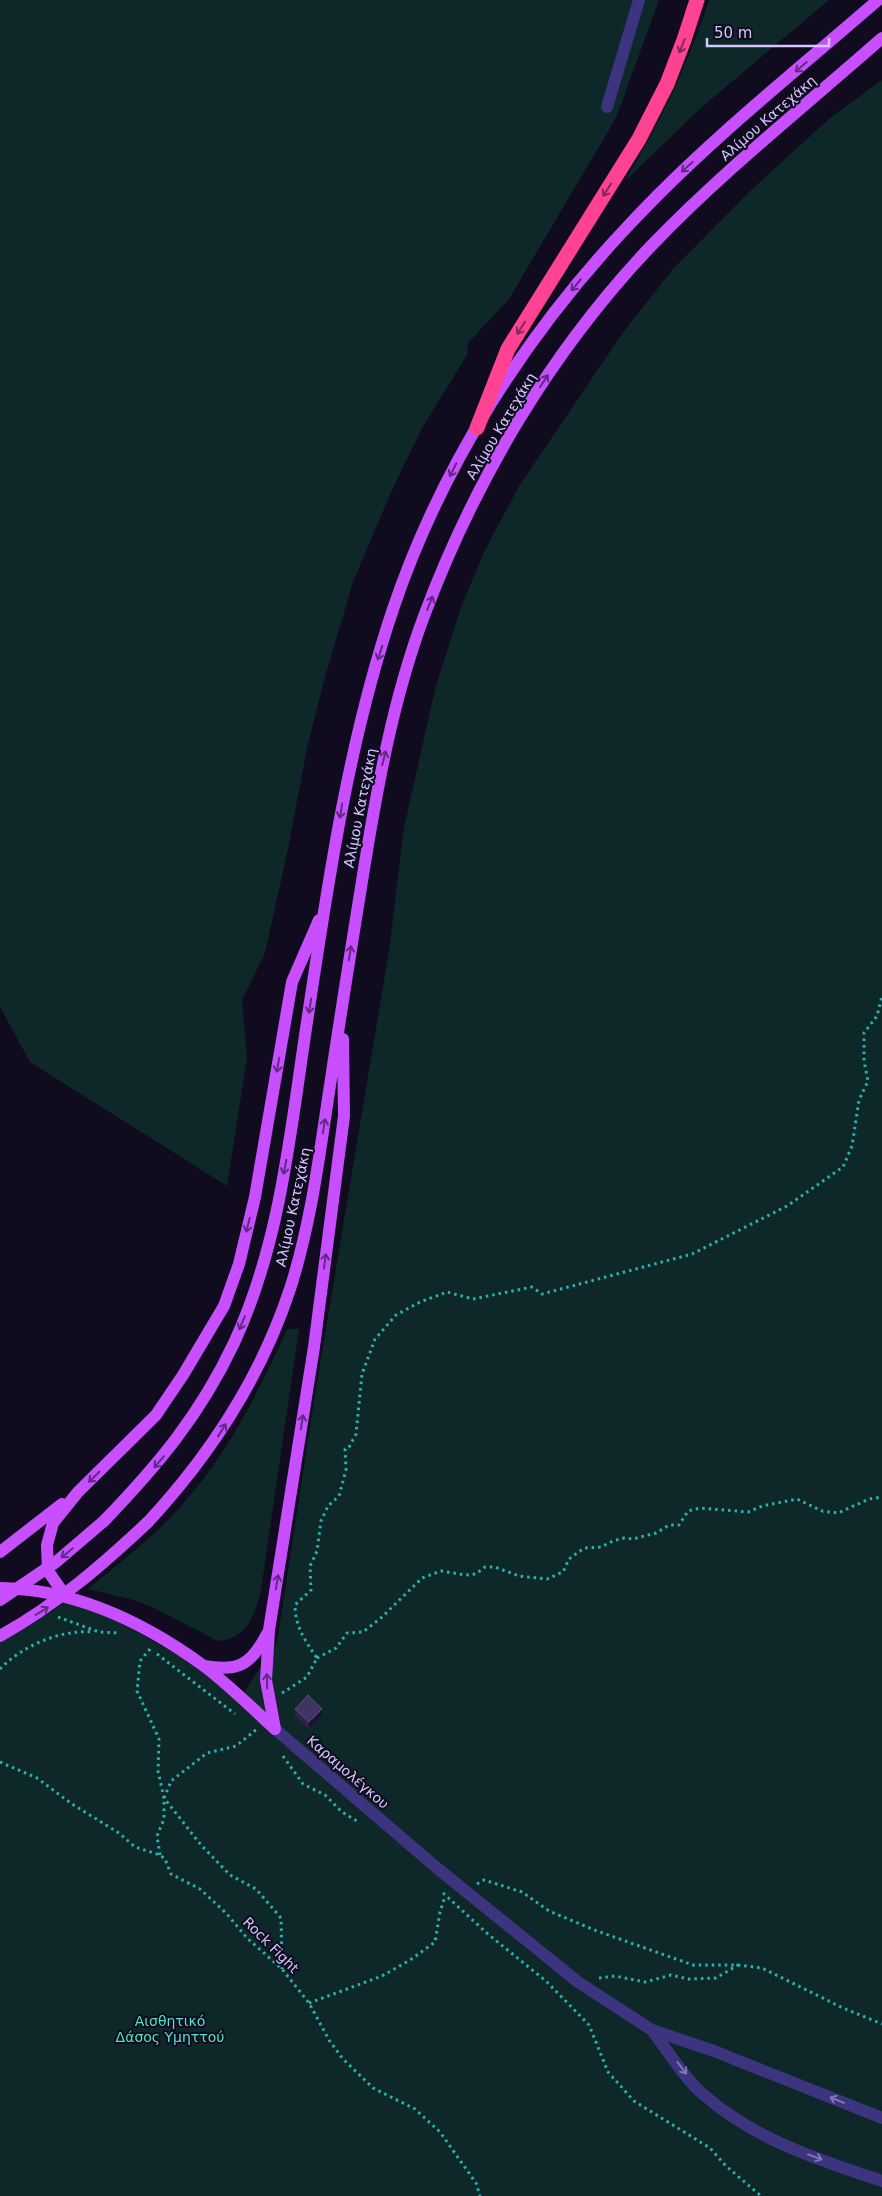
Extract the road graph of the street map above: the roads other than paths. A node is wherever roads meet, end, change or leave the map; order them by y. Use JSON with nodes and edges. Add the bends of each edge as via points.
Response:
{"nodes":[{"id":1,"x":639,"y":0,"type":"edge"},
{"id":2,"x":697,"y":0,"type":"edge"},
{"id":3,"x":878,"y":0,"type":"edge"},
{"id":4,"x":882,"y":38,"type":"edge"},
{"id":5,"x":607,"y":107,"type":"dead end"},
{"id":6,"x":477,"y":428,"type":"junction"},
{"id":7,"x":326,"y":902,"type":"junction"},
{"id":8,"x":343,"y":1001,"type":"junction"},
{"id":9,"x":78,"y":1492,"type":"junction"},
{"id":10,"x":0,"y":1552,"type":"edge"},
{"id":11,"x":0,"y":1588,"type":"edge"},
{"id":12,"x":66,"y":1597,"type":"junction"},
{"id":13,"x":0,"y":1600,"type":"edge"},
{"id":14,"x":269,"y":1630,"type":"junction"},
{"id":15,"x":0,"y":1636,"type":"edge"},
{"id":16,"x":204,"y":1666,"type":"junction"},
{"id":17,"x":276,"y":1729,"type":"junction"},
{"id":18,"x":652,"y":2030,"type":"junction"},
{"id":19,"x":882,"y":2118,"type":"edge"},
{"id":20,"x":882,"y":2181,"type":"edge"}],
"edges":[{"from":1,"to":5,"type":"street"},
{"from":2,"to":6,"type":"highway","one_way":true,"via":[[667,84],[639,139],[508,349]]},
{"from":3,"to":6,"type":"main road","name":"Αλίμου Κατεχάκη","one_way":true,"via":[[672,181],[627,227],[546,322]]},
{"from":8,"to":4,"type":"main road","name":"Αλίμου Κατεχάκη","one_way":true,"via":[[378,784],[401,690],[423,619],[461,525],[504,444],[572,340],[649,248],[691,206]]},
{"from":6,"to":7,"type":"main road","name":"Αλίμου Κατεχάκη","one_way":true,"via":[[431,514],[394,605],[370,682],[346,781]]},
{"from":7,"to":9,"type":"main road","one_way":true,"via":[[292,982],[255,1196],[239,1264],[224,1306],[156,1415]]},
{"from":7,"to":13,"type":"main road","name":"Αλίμου Κατεχάκη","one_way":true,"bridge":true,"via":[[275,1224],[258,1284],[234,1343],[186,1426],[146,1477],[104,1521],[56,1562]]},
{"from":14,"to":8,"type":"main road","one_way":true,"via":[[314,1347],[344,1116]]},
{"from":15,"to":8,"type":"main road","name":"Αλίμου Κατεχάκη","one_way":true,"bridge":true,"via":[[75,1588],[148,1522],[194,1470],[230,1416],[262,1356],[288,1293],[305,1232]]},
{"from":9,"to":10,"type":"main road"},
{"from":9,"to":12,"type":"main road","via":[[54,1523],[47,1545],[48,1571]]},
{"from":11,"to":12,"type":"main road","name":"Καραμολέγκου"},
{"from":12,"to":16,"type":"main road","name":"Καραμολέγκου","via":[[99,1608],[149,1632]]},
{"from":14,"to":16,"type":"main road","via":[[253,1655],[241,1665],[225,1670]]},
{"from":17,"to":14,"type":"main road","one_way":true,"via":[[266,1680]]},
{"from":16,"to":17,"type":"main road","name":"Καραμολέγκου"},
{"from":17,"to":18,"type":"street","name":"Καραμολέγκου","via":[[465,1891],[578,1982]]},
{"from":19,"to":18,"type":"street","one_way":true,"via":[[714,2051]]},
{"from":18,"to":20,"type":"street","one_way":true,"via":[[703,2095],[735,2119],[772,2140]]}]}
